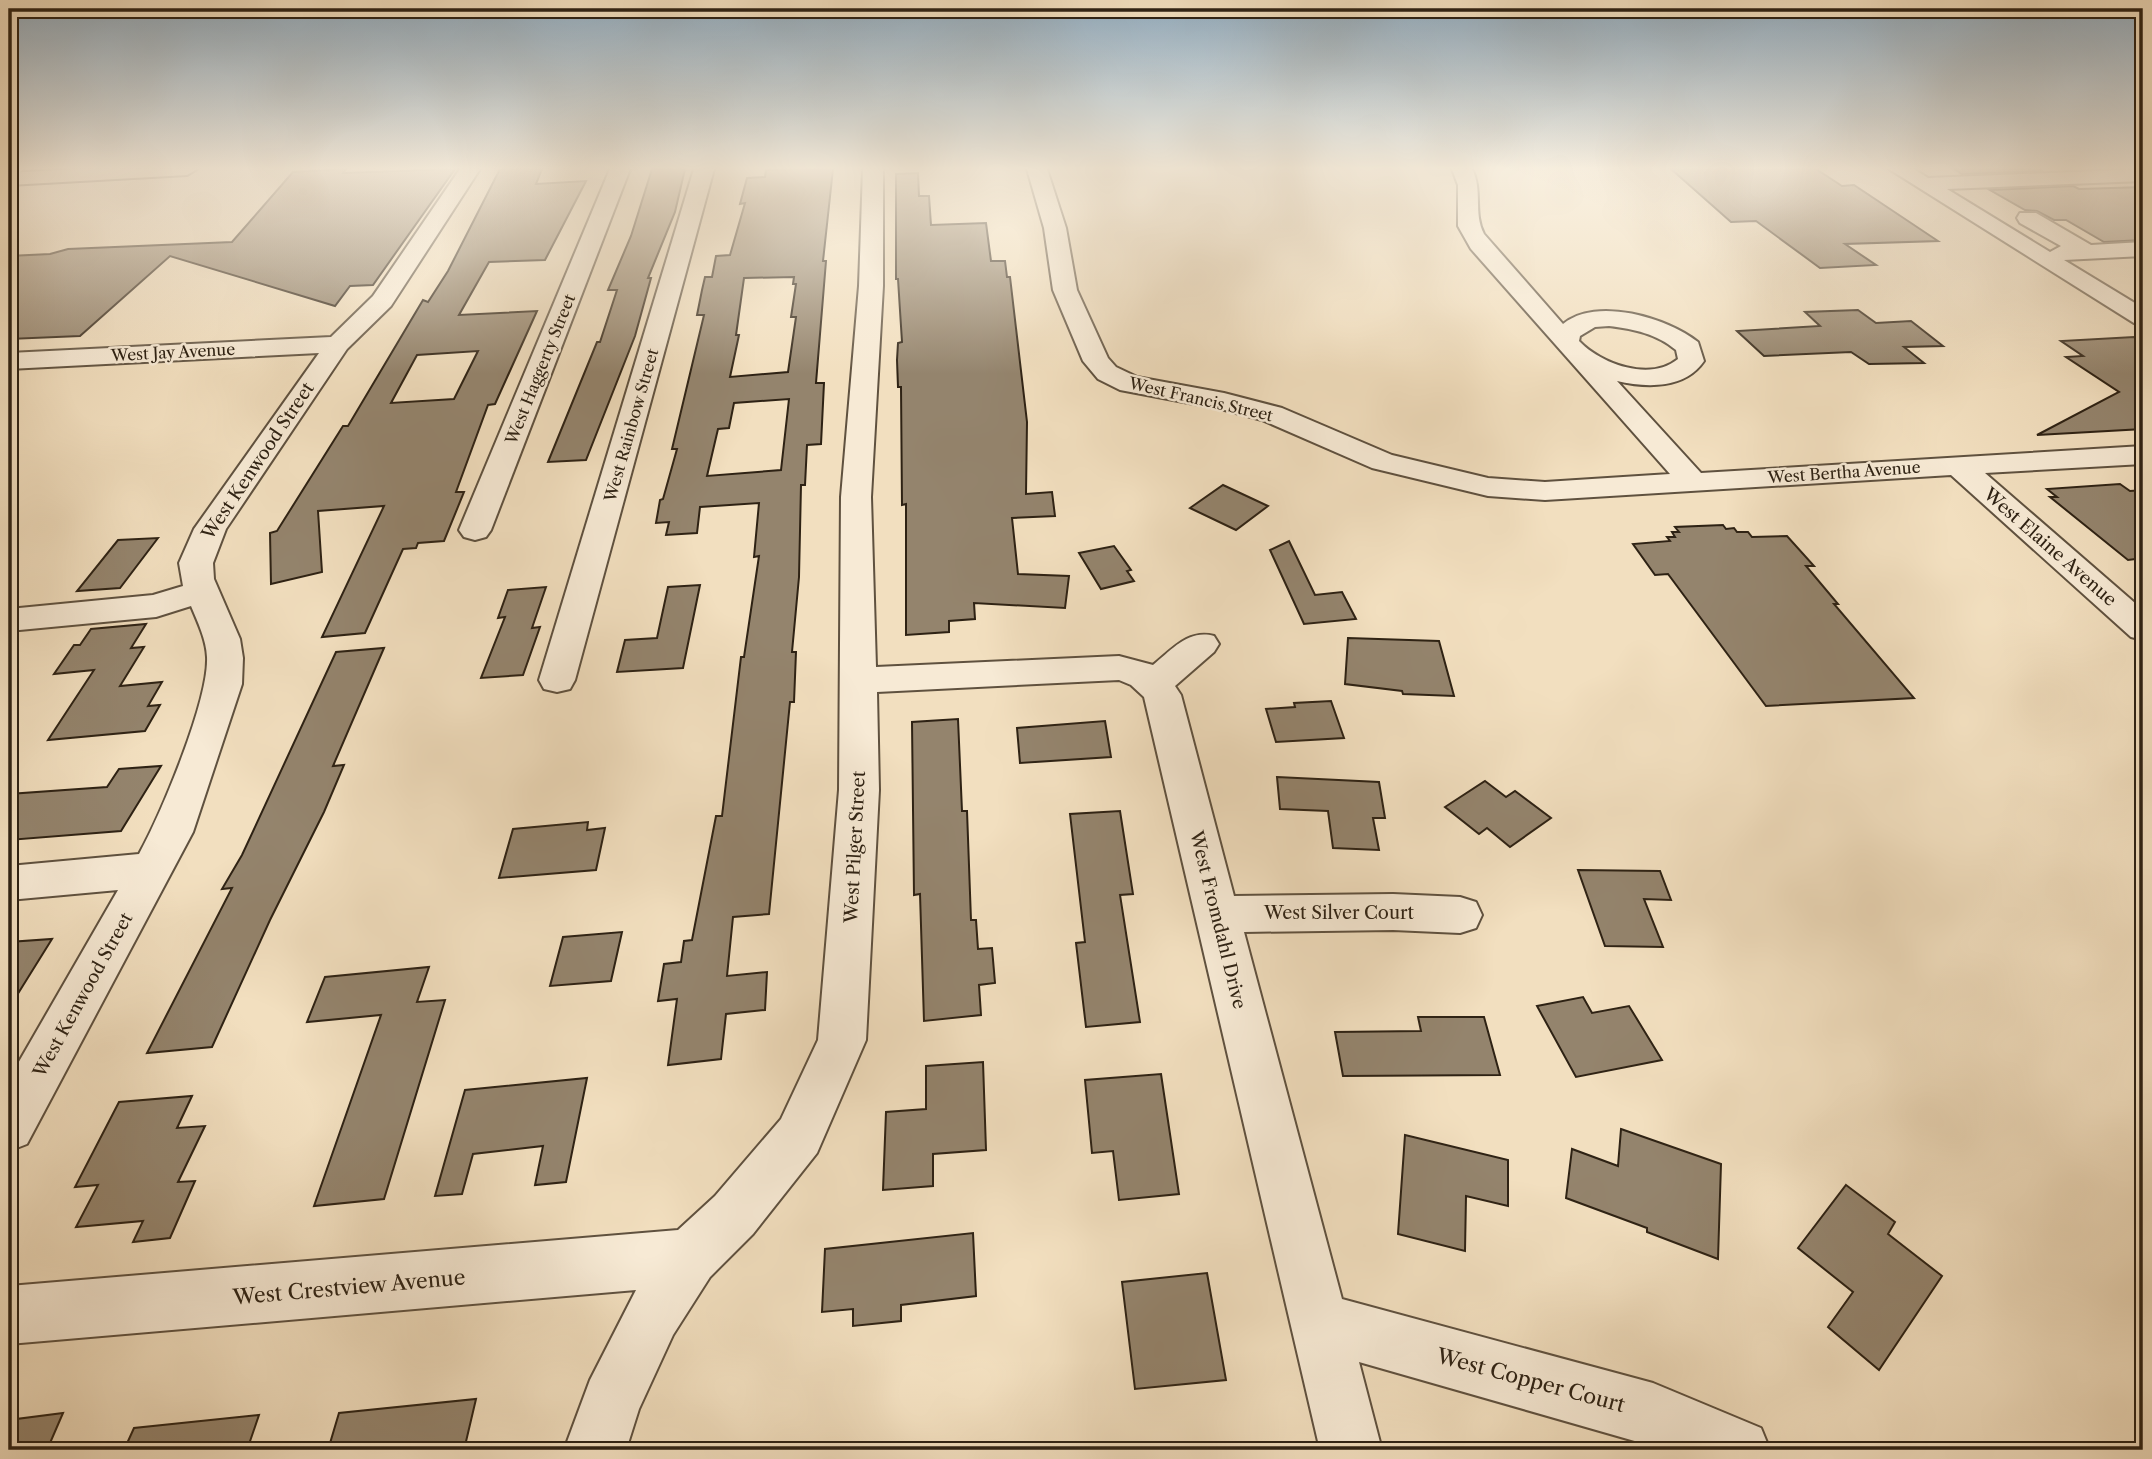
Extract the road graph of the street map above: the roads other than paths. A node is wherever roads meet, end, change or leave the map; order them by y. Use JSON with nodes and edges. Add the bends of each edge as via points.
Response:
{"nodes":[{"id":1,"x":425,"y":237,"type":"edge"},
{"id":2,"x":593,"y":237,"type":"edge"},
{"id":3,"x":684,"y":237,"type":"edge"},
{"id":4,"x":872,"y":237,"type":"edge"},
{"id":5,"x":1056,"y":237,"type":"edge"},
{"id":6,"x":1475,"y":237,"type":"edge"},
{"id":7,"x":2010,"y":237,"type":"edge"},
{"id":8,"x":2062,"y":237,"type":"edge"},
{"id":9,"x":2143,"y":249,"type":"edge"},
{"id":10,"x":2087,"y":251,"type":"junction"},
{"id":11,"x":2038,"y":254,"type":"junction"},
{"id":12,"x":2143,"y":318,"type":"edge"},
{"id":13,"x":338,"y":344,"type":"junction"},
{"id":14,"x":9,"y":360,"type":"edge"},
{"id":15,"x":2143,"y":455,"type":"edge"},
{"id":16,"x":1957,"y":465,"type":"junction"},
{"id":17,"x":1691,"y":481,"type":"junction"},
{"id":18,"x":1545,"y":491,"type":"joint"},
{"id":19,"x":475,"y":530,"type":"dead end"},
{"id":20,"x":202,"y":591,"type":"junction"},
{"id":21,"x":9,"y":620,"type":"edge"},
{"id":22,"x":2143,"y":629,"type":"edge"},
{"id":23,"x":1201,"y":644,"type":"dead end"},
{"id":24,"x":557,"y":680,"type":"dead end"},
{"id":25,"x":858,"y":680,"type":"junction"},
{"id":26,"x":1155,"y":683,"type":"junction"},
{"id":27,"x":152,"y":870,"type":"junction"},
{"id":28,"x":9,"y":883,"type":"edge"},
{"id":29,"x":1217,"y":914,"type":"junction"},
{"id":30,"x":1460,"y":915,"type":"dead end"},
{"id":31,"x":9,"y":1128,"type":"edge"},
{"id":32,"x":690,"y":1257,"type":"junction"},
{"id":33,"x":9,"y":1315,"type":"edge"},
{"id":34,"x":1319,"y":1322,"type":"junction"},
{"id":35,"x":595,"y":1450,"type":"edge"},
{"id":36,"x":1351,"y":1450,"type":"edge"},
{"id":37,"x":1739,"y":1450,"type":"edge"}],
"edges":[{"from":1,"to":13,"type":"street","name":"West Kenwood Street","via":[[382,301]]},
{"from":2,"to":19,"type":"street","name":"West Haggerty Street"},
{"from":3,"to":24,"type":"street","name":"West Rainbow Street"},
{"from":4,"to":25,"type":"street","name":"West Pilger Street","via":[[856,497]]},
{"from":5,"to":18,"type":"street","name":"West Francis Street","via":[[1065,290],[1096,361],[1107,373],[1130,384],[1272,414],[1382,462],[1488,487]]},
{"from":6,"to":17,"type":"street"},
{"from":7,"to":11,"type":"street"},
{"from":8,"to":10,"type":"street"},
{"from":9,"to":10,"type":"street"},
{"from":10,"to":11,"type":"street"},
{"from":11,"to":12,"type":"street"},
{"from":13,"to":14,"type":"street","name":"West Jay Avenue"},
{"from":13,"to":20,"type":"street","name":"West Kenwood Street","via":[[210,529],[196,563]]},
{"from":15,"to":16,"type":"street","name":"West Bertha Avenue"},
{"from":16,"to":17,"type":"street","name":"West Bertha Avenue"},
{"from":16,"to":22,"type":"street","name":"West Elaine Avenue"},
{"from":17,"to":18,"type":"street","name":"West Bertha Avenue"},
{"from":20,"to":21,"type":"street","via":[[156,606]]},
{"from":20,"to":27,"type":"street","name":"West Kenwood Street","via":[[222,639],[224,684],[191,783]]},
{"from":23,"to":26,"type":"street"},
{"from":25,"to":26,"type":"street","via":[[1119,668],[1139,672]]},
{"from":25,"to":32,"type":"street","name":"West Pilger Street","via":[[859,790],[842,1040],[799,1136],[734,1214]]},
{"from":26,"to":29,"type":"street","name":"West Fromdahl Drive","via":[[1162,695]]},
{"from":27,"to":28,"type":"street"},
{"from":27,"to":31,"type":"street","name":"West Kenwood Street"},
{"from":29,"to":30,"type":"street","name":"West Silver Court"},
{"from":29,"to":34,"type":"street","name":"West Fromdahl Drive"},
{"from":32,"to":33,"type":"street","name":"West Crestview Avenue"},
{"from":32,"to":35,"type":"street","name":"West Pilger Street","via":[[653,1315],[611,1401]]},
{"from":34,"to":36,"type":"street","name":"West Fromdahl Drive"},
{"from":34,"to":37,"type":"street","name":"West Copper Court","via":[[1653,1414]]}]}
